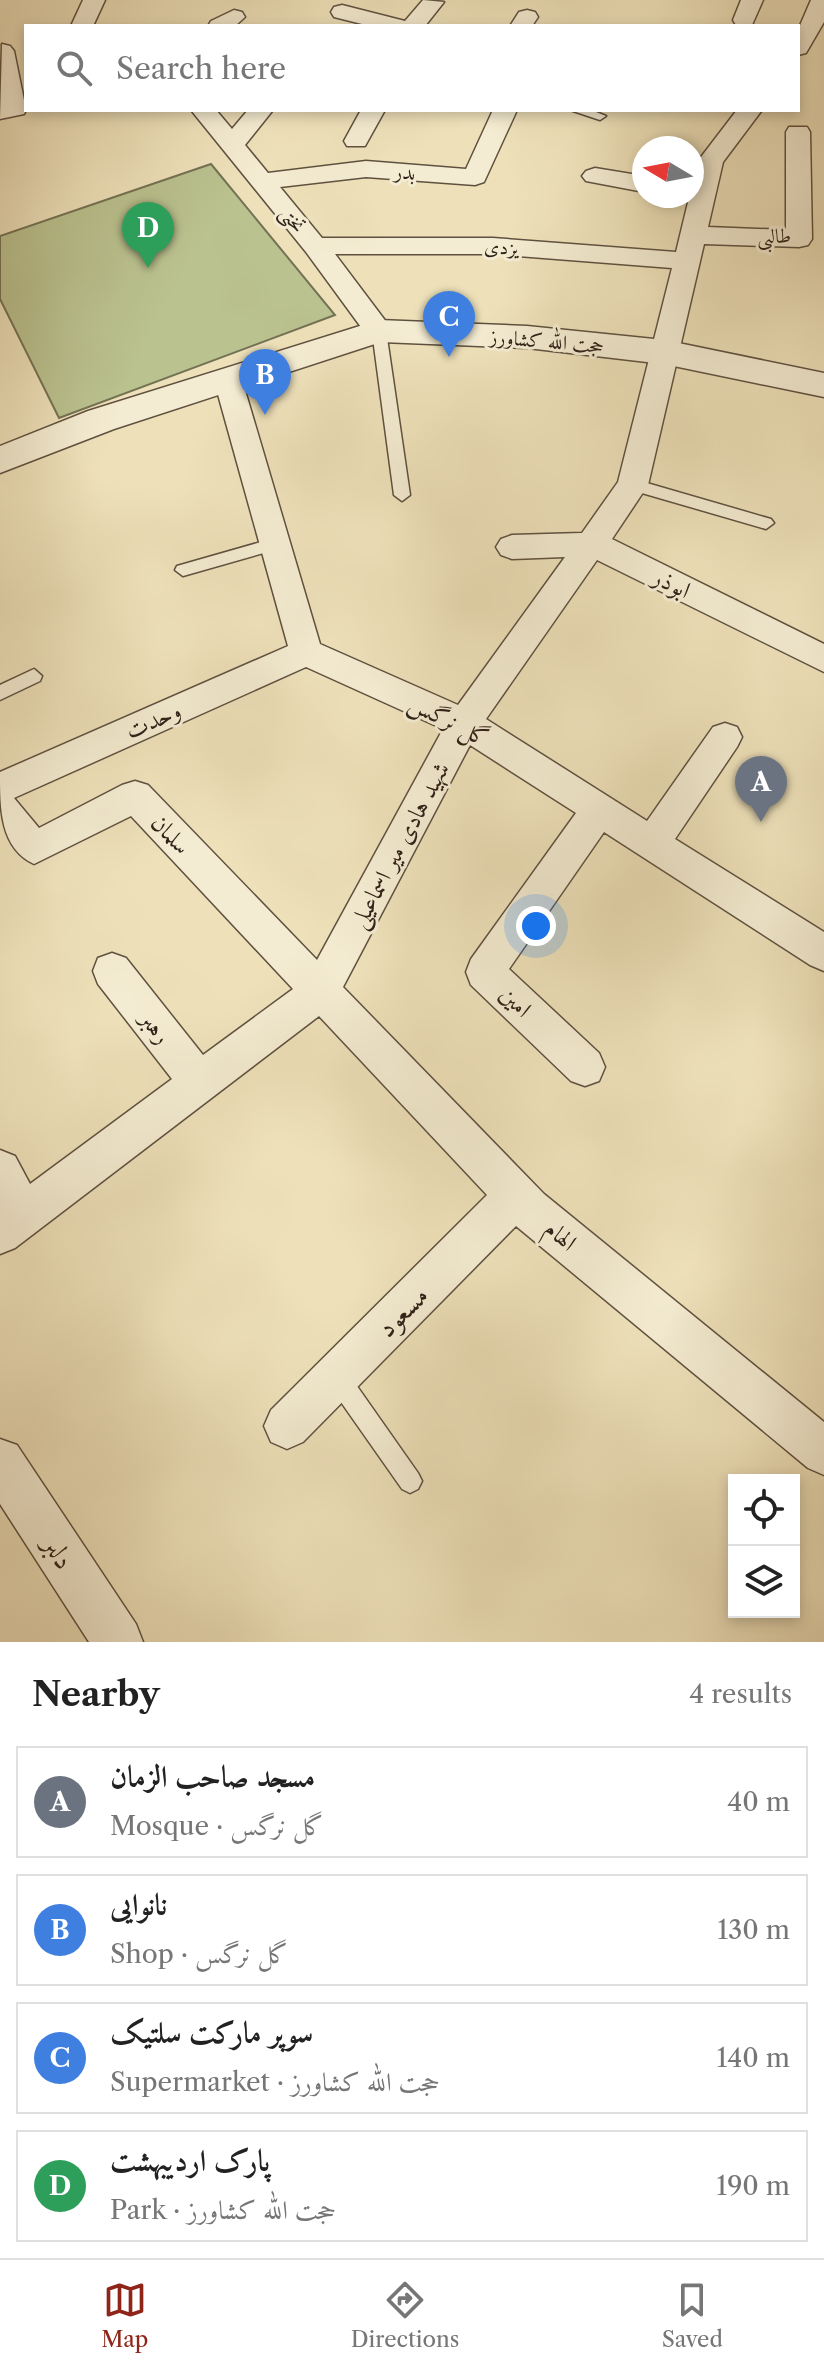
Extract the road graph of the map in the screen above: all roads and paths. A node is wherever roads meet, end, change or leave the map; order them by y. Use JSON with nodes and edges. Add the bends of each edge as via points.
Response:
{"nodes":[{"id":1,"x":94,"y":0,"type":"edge"},
{"id":2,"x":822,"y":0,"type":"edge"},
{"id":3,"x":433,"y":2,"type":"edge"},
{"id":4,"x":342,"y":13,"type":"edge"},
{"id":5,"x":83,"y":24,"type":"edge"},
{"id":6,"x":389,"y":24,"type":"edge"},
{"id":7,"x":415,"y":24,"type":"edge"},
{"id":8,"x":810,"y":41,"type":"edge"},
{"id":9,"x":9,"y":51,"type":"edge"},
{"id":10,"x":0,"y":112,"type":"edge"},
{"id":11,"x":205,"y":112,"type":"edge"},
{"id":12,"x":259,"y":112,"type":"edge"},
{"id":13,"x":372,"y":112,"type":"edge"},
{"id":14,"x":504,"y":112,"type":"edge"},
{"id":15,"x":584,"y":112,"type":"edge"},
{"id":16,"x":748,"y":112,"type":"edge"},
{"id":17,"x":600,"y":116,"type":"dead end"},
{"id":18,"x":798,"y":132,"type":"dead end"},
{"id":19,"x":356,"y":141,"type":"dead end"},
{"id":20,"x":232,"y":145,"type":"junction"},
{"id":21,"x":595,"y":176,"type":"dead end"},
{"id":22,"x":704,"y":178,"type":"edge"},
{"id":23,"x":262,"y":181,"type":"junction"},
{"id":24,"x":632,"y":182,"type":"edge"},
{"id":25,"x":696,"y":208,"type":"edge"},
{"id":26,"x":693,"y":235,"type":"junction"},
{"id":27,"x":315,"y":246,"type":"junction"},
{"id":28,"x":687,"y":261,"type":"junction"},
{"id":29,"x":379,"y":331,"type":"junction"},
{"id":30,"x":664,"y":352,"type":"junction"},
{"id":31,"x":228,"y":380,"type":"junction"},
{"id":32,"x":824,"y":385,"type":"edge"},
{"id":33,"x":0,"y":460,"type":"edge"},
{"id":34,"x":633,"y":485,"type":"junction"},
{"id":35,"x":402,"y":495,"type":"dead end"},
{"id":36,"x":766,"y":523,"type":"dead end"},
{"id":37,"x":275,"y":544,"type":"junction"},
{"id":38,"x":594,"y":544,"type":"junction"},
{"id":39,"x":512,"y":547,"type":"dead end"},
{"id":40,"x":183,"y":570,"type":"dead end"},
{"id":41,"x":306,"y":652,"type":"junction"},
{"id":42,"x":34,"y":676,"type":"dead end"},
{"id":43,"x":821,"y":676,"type":"edge"},
{"id":44,"x":0,"y":693,"type":"edge"},
{"id":45,"x":464,"y":723,"type":"junction"},
{"id":46,"x":725,"y":737,"type":"dead end"},
{"id":47,"x":0,"y":788,"type":"edge"},
{"id":48,"x":0,"y":808,"type":"edge"},
{"id":49,"x":599,"y":810,"type":"junction"},
{"id":50,"x":652,"y":843,"type":"junction"},
{"id":51,"x":824,"y":953,"type":"edge"},
{"id":52,"x":112,"y":971,"type":"dead end"},
{"id":53,"x":321,"y":991,"type":"junction"},
{"id":54,"x":585,"y":1067,"type":"dead end"},
{"id":55,"x":200,"y":1083,"type":"junction"},
{"id":56,"x":0,"y":1171,"type":"edge"},
{"id":57,"x":517,"y":1195,"type":"junction"},
{"id":58,"x":12,"y":1224,"type":"edge"},
{"id":59,"x":337,"y":1377,"type":"junction"},
{"id":60,"x":287,"y":1426,"type":"dead end"},
{"id":61,"x":824,"y":1452,"type":"edge"},
{"id":62,"x":0,"y":1462,"type":"edge"},
{"id":63,"x":410,"y":1481,"type":"dead end"},
{"id":64,"x":118,"y":1642,"type":"edge"}],
"edges":[{"from":1,"to":5,"type":"street"},
{"from":2,"to":8,"type":"street"},
{"from":3,"to":7,"type":"street"},
{"from":4,"to":6,"type":"street"},
{"from":9,"to":10,"type":"street","via":[[15,109]]},
{"from":11,"to":20,"type":"street","name":"تختی"},
{"from":12,"to":20,"type":"street"},
{"from":13,"to":19,"type":"street"},
{"from":14,"to":23,"type":"street","name":"بدر","via":[[475,177],[366,169]]},
{"from":15,"to":17,"type":"lane"},
{"from":16,"to":22,"type":"street","name":"شهید هادی میر اسماعیلی"},
{"from":18,"to":26,"type":"street","name":"طالبی","via":[[799,239]]},
{"from":20,"to":23,"type":"street","name":"تختی"},
{"from":21,"to":24,"type":"street"},
{"from":23,"to":27,"type":"street","name":"تختی"},
{"from":25,"to":26,"type":"street","name":"شهید هادی میر اسماعیلی"},
{"from":26,"to":28,"type":"street","name":"شهید هادی میر اسماعیلی"},
{"from":27,"to":28,"type":"street","name":"یزدی","via":[[493,246]]},
{"from":27,"to":29,"type":"street","name":"تختی"},
{"from":28,"to":30,"type":"street","name":"شهید هادی میر اسماعیلی"},
{"from":29,"to":30,"type":"street","name":"حجت الله کشاورز","via":[[527,337]]},
{"from":29,"to":31,"type":"street","name":"حجت الله کشاورز"},
{"from":29,"to":35,"type":"lane"},
{"from":30,"to":32,"type":"street","name":"حجت الله کشاورز"},
{"from":30,"to":34,"type":"street","name":"شهید هادی میر اسماعیلی"},
{"from":31,"to":33,"type":"street","name":"حجت الله کشاورز","via":[[101,420]]},
{"from":31,"to":37,"type":"street"},
{"from":34,"to":36,"type":"lane"},
{"from":34,"to":38,"type":"street","name":"شهید هادی میر اسماعیلی"},
{"from":37,"to":40,"type":"lane"},
{"from":37,"to":41,"type":"street"},
{"from":38,"to":39,"type":"street","name":"ابوذر"},
{"from":38,"to":43,"type":"street","name":"ابوذر"},
{"from":38,"to":45,"type":"street","name":"شهید هادی میر اسماعیلی"},
{"from":41,"to":45,"type":"street","name":"گل نرگس"},
{"from":41,"to":47,"type":"street","name":"وحدت"},
{"from":42,"to":44,"type":"lane"},
{"from":45,"to":49,"type":"street","name":"گل نرگس"},
{"from":45,"to":53,"type":"street","name":"شهید هادی میر اسماعیلی"},
{"from":46,"to":50,"type":"street"},
{"from":48,"to":53,"type":"street","name":"سلمان","via":[[34,848],[135,796]]},
{"from":49,"to":50,"type":"street","name":"گل نرگس"},
{"from":49,"to":54,"type":"street","name":"امین","via":[[485,972]]},
{"from":50,"to":51,"type":"street","name":"گل نرگس"},
{"from":52,"to":55,"type":"street","name":"رهبر"},
{"from":53,"to":55,"type":"street","name":"شهید هادی میر اسماعیلی"},
{"from":53,"to":57,"type":"street","name":"الهام"},
{"from":55,"to":58,"type":"street","name":"شهید هادی میر اسماعیلی"},
{"from":56,"to":58,"type":"street"},
{"from":57,"to":59,"type":"street","name":"مسعود"},
{"from":57,"to":61,"type":"street","name":"الهام"},
{"from":59,"to":60,"type":"street","name":"مسعود"},
{"from":59,"to":63,"type":"lane"},
{"from":62,"to":64,"type":"street","name":"دلبر"}]}
